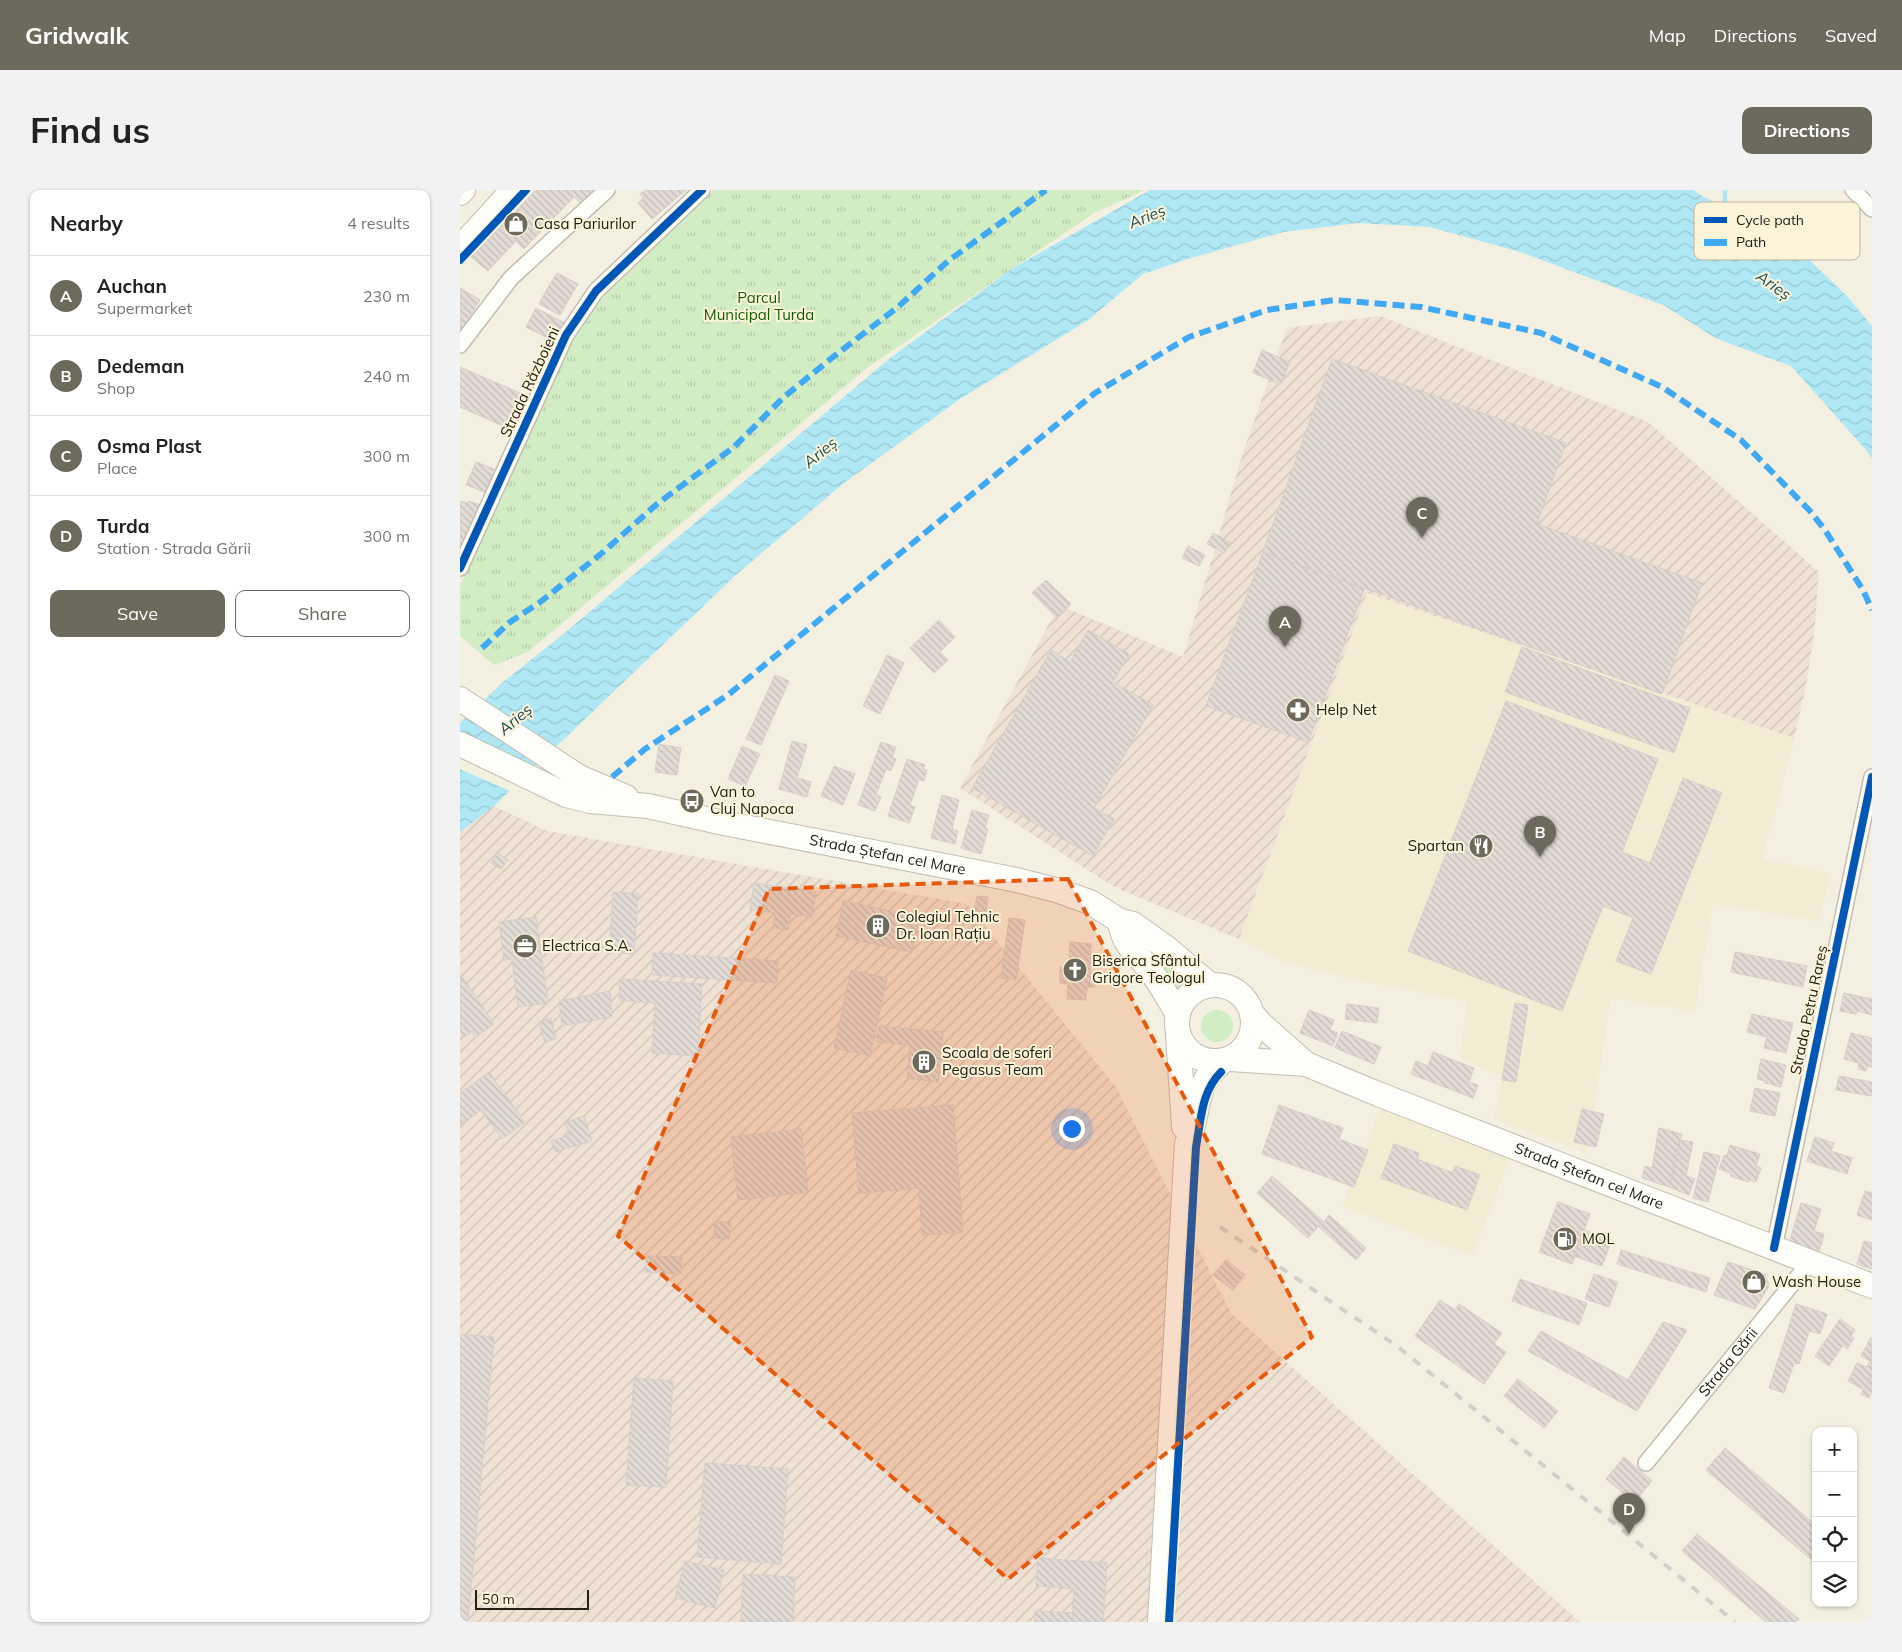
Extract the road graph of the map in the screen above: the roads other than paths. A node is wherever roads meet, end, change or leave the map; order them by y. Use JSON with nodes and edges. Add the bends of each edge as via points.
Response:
{"nodes":[{"id":1,"x":463,"y":190,"type":"edge"},
{"id":2,"x":513,"y":190,"type":"edge"},
{"id":3,"x":606,"y":190,"type":"edge"},
{"id":4,"x":702,"y":190,"type":"edge"},
{"id":5,"x":1853,"y":190,"type":"edge"},
{"id":6,"x":460,"y":194,"type":"edge"},
{"id":7,"x":1872,"y":209,"type":"edge"},
{"id":8,"x":460,"y":248,"type":"edge"},
{"id":9,"x":460,"y":345,"type":"edge"},
{"id":10,"x":460,"y":568,"type":"edge"},
{"id":11,"x":460,"y":699,"type":"edge"},
{"id":12,"x":460,"y":744,"type":"edge"},
{"id":13,"x":1872,"y":777,"type":"edge"},
{"id":14,"x":572,"y":786,"type":"junction"},
{"id":15,"x":1120,"y":921,"type":"junction"},
{"id":16,"x":1210,"y":985,"type":"junction"},
{"id":17,"x":1252,"y":1014,"type":"junction"},
{"id":18,"x":1177,"y":1019,"type":"junction"},
{"id":19,"x":1227,"y":1059,"type":"junction"},
{"id":20,"x":1306,"y":1064,"type":"junction"},
{"id":21,"x":1187,"y":1143,"type":"junction"},
{"id":22,"x":1774,"y":1248,"type":"junction"},
{"id":23,"x":1810,"y":1262,"type":"junction"},
{"id":24,"x":1872,"y":1286,"type":"edge"},
{"id":25,"x":1646,"y":1463,"type":"dead end"},
{"id":26,"x":1160,"y":1622,"type":"edge"}],
"edges":[{"from":1,"to":6,"type":"main road"},
{"from":2,"to":8,"type":"main road"},
{"from":3,"to":9,"type":"street","via":[[511,278]]},
{"from":4,"to":10,"type":"street","name":"Strada Războieni","via":[[596,291],[566,335]]},
{"from":5,"to":7,"type":"street"},
{"from":11,"to":14,"type":"main road","name":"Strada Ștefan cel Mare"},
{"from":12,"to":14,"type":"main road","name":"Strada Ștefan cel Mare"},
{"from":13,"to":22,"type":"street","name":"Strada Petru Rareș"},
{"from":14,"to":15,"type":"main road","name":"Strada Ștefan cel Mare","via":[[601,788],[648,806],[724,823],[1025,882],[1090,902]]},
{"from":15,"to":16,"type":"main road","name":"Strada Ștefan cel Mare","via":[[1146,932]]},
{"from":15,"to":18,"type":"main road","name":"Strada Ștefan cel Mare","via":[[1122,935],[1150,970]]},
{"from":16,"to":17,"type":"main road","name":"Strada Ștefan cel Mare","via":[[1232,989],[1242,996]]},
{"from":16,"to":18,"type":"main road","via":[[1192,993]]},
{"from":17,"to":19,"type":"main road","via":[[1252,1036],[1246,1046]]},
{"from":17,"to":20,"type":"main road","name":"Strada Ștefan cel Mare"},
{"from":18,"to":19,"type":"main road","name":"Strada Ștefan cel Mare","via":[[1180,1037],[1187,1050],[1198,1057],[1216,1061]]},
{"from":18,"to":21,"type":"main road"},
{"from":19,"to":20,"type":"main road","name":"Strada Ștefan cel Mare"},
{"from":19,"to":21,"type":"main road","via":[[1206,1079]]},
{"from":20,"to":22,"type":"main road","name":"Strada Ștefan cel Mare"},
{"from":21,"to":26,"type":"main road"},
{"from":22,"to":23,"type":"main road","name":"Strada Ștefan cel Mare"},
{"from":23,"to":24,"type":"main road","name":"Strada Ștefan cel Mare"},
{"from":23,"to":25,"type":"street","name":"Strada Gării"}]}
